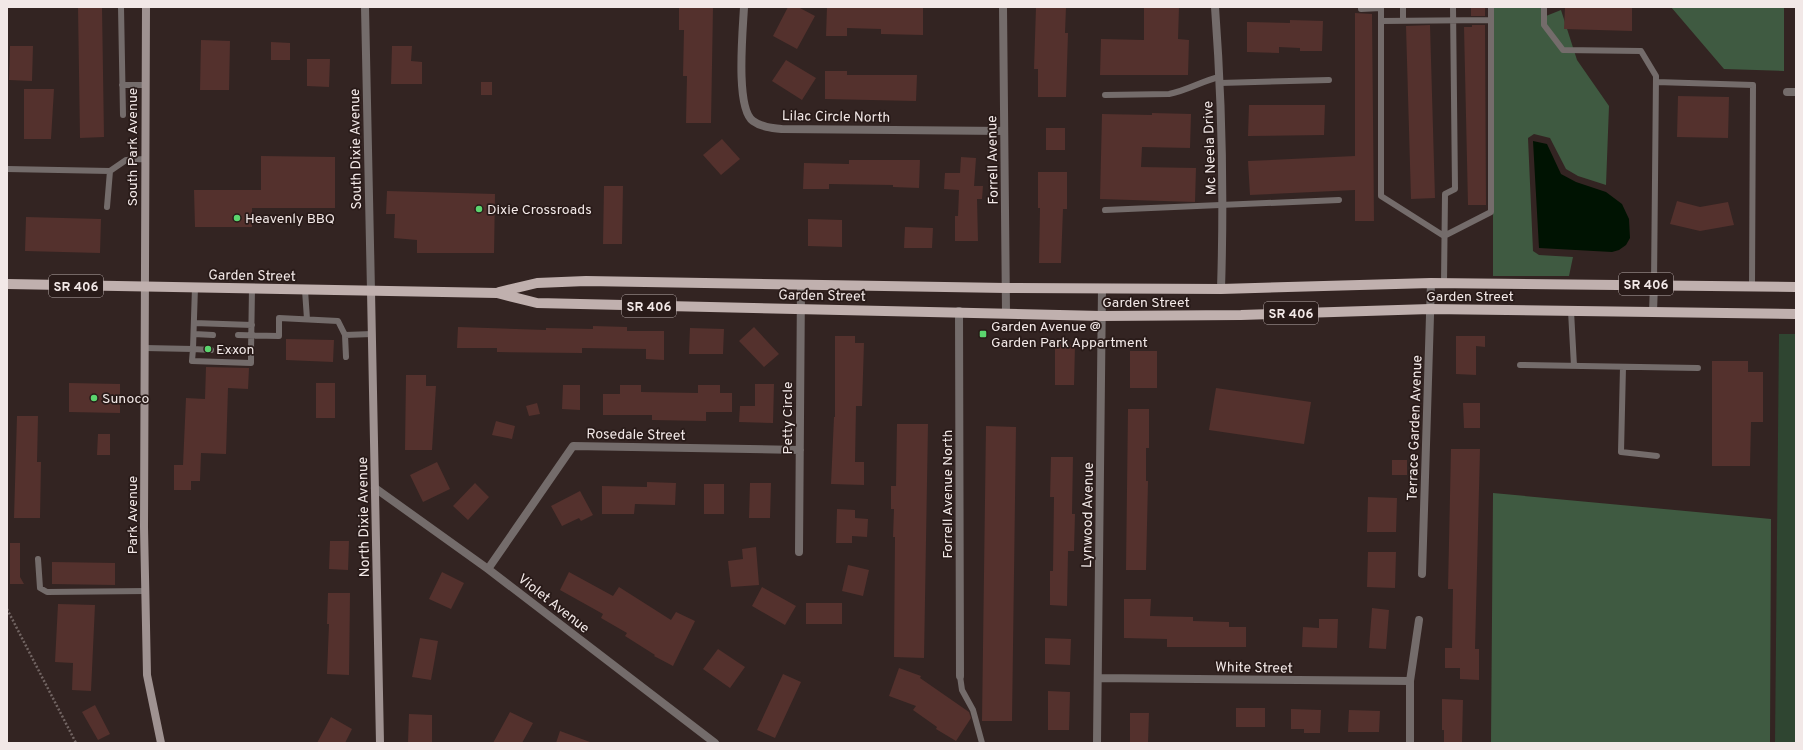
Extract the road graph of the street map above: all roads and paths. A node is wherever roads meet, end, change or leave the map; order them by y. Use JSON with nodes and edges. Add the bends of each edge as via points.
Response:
{"nodes":[{"id":1,"x":121,"y":7,"type":"edge"},
{"id":2,"x":146,"y":7,"type":"edge"},
{"id":3,"x":365,"y":7,"type":"edge"},
{"id":4,"x":744,"y":7,"type":"edge"},
{"id":5,"x":1003,"y":7,"type":"edge"},
{"id":6,"x":1215,"y":7,"type":"edge"},
{"id":7,"x":1361,"y":7,"type":"edge"},
{"id":8,"x":1403,"y":7,"type":"edge"},
{"id":9,"x":1453,"y":7,"type":"edge"},
{"id":10,"x":1491,"y":7,"type":"edge"},
{"id":11,"x":1544,"y":7,"type":"edge"},
{"id":12,"x":1454,"y":20,"type":"junction"},
{"id":13,"x":1491,"y":20,"type":"junction"},
{"id":14,"x":1381,"y":21,"type":"junction"},
{"id":15,"x":1403,"y":21,"type":"junction"},
{"id":16,"x":1219,"y":80,"type":"junction"},
{"id":17,"x":1329,"y":80,"type":"dead end"},
{"id":18,"x":1656,"y":82,"type":"junction"},
{"id":19,"x":122,"y":85,"type":"junction"},
{"id":20,"x":145,"y":85,"type":"junction"},
{"id":21,"x":1787,"y":92,"type":"dead end"},
{"id":22,"x":1796,"y":92,"type":"edge"},
{"id":23,"x":1105,"y":95,"type":"dead end"},
{"id":24,"x":123,"y":114,"type":"dead end"},
{"id":25,"x":1004,"y":131,"type":"junction"},
{"id":26,"x":145,"y":159,"type":"junction"},
{"id":27,"x":7,"y":169,"type":"edge"},
{"id":28,"x":110,"y":171,"type":"junction"},
{"id":29,"x":1339,"y":200,"type":"dead end"},
{"id":30,"x":1223,"y":205,"type":"junction"},
{"id":31,"x":108,"y":206,"type":"dead end"},
{"id":32,"x":1105,"y":210,"type":"dead end"},
{"id":33,"x":1444,"y":236,"type":"junction"},
{"id":34,"x":1431,"y":283,"type":"junction"},
{"id":35,"x":1444,"y":283,"type":"junction"},
{"id":36,"x":7,"y":284,"type":"edge"},
{"id":37,"x":801,"y":284,"type":"junction"},
{"id":38,"x":1654,"y":284,"type":"junction"},
{"id":39,"x":145,"y":286,"type":"junction"},
{"id":40,"x":1752,"y":286,"type":"junction"},
{"id":41,"x":1796,"y":286,"type":"edge"},
{"id":42,"x":195,"y":288,"type":"junction"},
{"id":43,"x":252,"y":288,"type":"junction"},
{"id":44,"x":1006,"y":288,"type":"junction"},
{"id":45,"x":1102,"y":288,"type":"junction"},
{"id":46,"x":1221,"y":288,"type":"junction"},
{"id":47,"x":304,"y":290,"type":"junction"},
{"id":48,"x":371,"y":291,"type":"junction"},
{"id":49,"x":498,"y":292,"type":"junction"},
{"id":50,"x":801,"y":309,"type":"junction"},
{"id":51,"x":1430,"y":309,"type":"junction"},
{"id":52,"x":1571,"y":311,"type":"junction"},
{"id":53,"x":959,"y":312,"type":"junction"},
{"id":54,"x":1006,"y":312,"type":"junction"},
{"id":55,"x":1653,"y":312,"type":"junction"},
{"id":56,"x":1796,"y":314,"type":"edge"},
{"id":57,"x":1102,"y":316,"type":"junction"},
{"id":58,"x":307,"y":319,"type":"junction"},
{"id":59,"x":194,"y":323,"type":"junction"},
{"id":60,"x":252,"y":325,"type":"junction"},
{"id":61,"x":194,"y":334,"type":"junction"},
{"id":62,"x":372,"y":334,"type":"junction"},
{"id":63,"x":212,"y":335,"type":"dead end"},
{"id":64,"x":238,"y":335,"type":"dead end"},
{"id":65,"x":345,"y":335,"type":"junction"},
{"id":66,"x":252,"y":336,"type":"junction"},
{"id":67,"x":145,"y":348,"type":"junction"},
{"id":68,"x":193,"y":349,"type":"junction"},
{"id":69,"x":211,"y":350,"type":"dead end"},
{"id":70,"x":225,"y":351,"type":"dead end"},
{"id":71,"x":251,"y":352,"type":"junction"},
{"id":72,"x":346,"y":357,"type":"dead end"},
{"id":73,"x":1520,"y":365,"type":"dead end"},
{"id":74,"x":1574,"y":366,"type":"junction"},
{"id":75,"x":1624,"y":367,"type":"junction"},
{"id":76,"x":1698,"y":368,"type":"dead end"},
{"id":77,"x":800,"y":450,"type":"junction"},
{"id":78,"x":1657,"y":456,"type":"dead end"},
{"id":79,"x":375,"y":488,"type":"junction"},
{"id":80,"x":800,"y":552,"type":"dead end"},
{"id":81,"x":38,"y":559,"type":"dead end"},
{"id":82,"x":488,"y":568,"type":"junction"},
{"id":83,"x":1422,"y":574,"type":"dead end"},
{"id":84,"x":146,"y":591,"type":"junction"},
{"id":85,"x":7,"y":609,"type":"edge"},
{"id":86,"x":1419,"y":620,"type":"dead end"},
{"id":87,"x":960,"y":676,"type":"joint"},
{"id":88,"x":1098,"y":678,"type":"junction"},
{"id":89,"x":1410,"y":681,"type":"junction"},
{"id":90,"x":76,"y":743,"type":"edge"},
{"id":91,"x":161,"y":743,"type":"edge"},
{"id":92,"x":380,"y":743,"type":"edge"},
{"id":93,"x":715,"y":743,"type":"edge"},
{"id":94,"x":982,"y":743,"type":"edge"},
{"id":95,"x":1097,"y":743,"type":"edge"},
{"id":96,"x":1410,"y":743,"type":"edge"}],
"edges":[{"from":1,"to":19,"type":"lane"},
{"from":2,"to":20,"type":"street","name":"South Park Avenue"},
{"from":3,"to":48,"type":"street","name":"South Dixie Avenue"},
{"from":4,"to":25,"type":"street","name":"Lilac Circle North","via":[[742,100],[752,121],[769,128],[782,129]]},
{"from":5,"to":25,"type":"street","name":"Forrell Avenue"},
{"from":6,"to":16,"type":"street","name":"Mc Neela Drive"},
{"from":7,"to":14,"type":"lane","via":[[1381,8]]},
{"from":8,"to":15,"type":"lane"},
{"from":9,"to":12,"type":"lane"},
{"from":10,"to":13,"type":"lane"},
{"from":11,"to":18,"type":"lane","via":[[1544,25],[1563,50],[1640,50],[1656,76]]},
{"from":12,"to":13,"type":"lane"},
{"from":12,"to":15,"type":"lane"},
{"from":12,"to":33,"type":"lane","via":[[1455,189],[1445,194]]},
{"from":13,"to":33,"type":"lane","via":[[1491,212]]},
{"from":14,"to":15,"type":"lane"},
{"from":14,"to":33,"type":"lane","via":[[1381,196]]},
{"from":16,"to":17,"type":"lane"},
{"from":16,"to":23,"type":"lane","via":[[1206,80],[1169,94]]},
{"from":16,"to":30,"type":"street","name":"Mc Neela Drive"},
{"from":18,"to":38,"type":"lane"},
{"from":18,"to":40,"type":"lane","via":[[1753,85]]},
{"from":19,"to":20,"type":"lane"},
{"from":19,"to":24,"type":"lane"},
{"from":20,"to":26,"type":"street","name":"South Park Avenue"},
{"from":21,"to":22,"type":"street"},
{"from":25,"to":44,"type":"street","name":"Forrell Avenue"},
{"from":26,"to":28,"type":"lane","via":[[126,160]]},
{"from":26,"to":39,"type":"street","name":"South Park Avenue"},
{"from":27,"to":28,"type":"lane"},
{"from":28,"to":31,"type":"lane"},
{"from":29,"to":30,"type":"lane"},
{"from":30,"to":32,"type":"lane"},
{"from":30,"to":46,"type":"street","name":"Mc Neela Drive"},
{"from":33,"to":35,"type":"lane"},
{"from":34,"to":35,"type":"main road","name":"Garden Street","number":"SR 406"},
{"from":34,"to":46,"type":"main road","name":"Garden Street","number":"SR 406"},
{"from":34,"to":51,"type":"street","name":"Terrace Garden Avenue"},
{"from":35,"to":38,"type":"main road","name":"Garden Street","number":"SR 406"},
{"from":36,"to":39,"type":"main road","name":"Garden Street","number":"SR 406"},
{"from":37,"to":44,"type":"main road","name":"Garden Street","number":"SR 406"},
{"from":37,"to":49,"type":"main road","name":"Garden Street","number":"SR 406","via":[[586,281],[537,283]]},
{"from":37,"to":50,"type":"street","name":"Petty Circle"},
{"from":38,"to":40,"type":"main road","name":"Garden Street","number":"SR 406"},
{"from":38,"to":55,"type":"street"},
{"from":39,"to":42,"type":"main road","name":"Garden Street","number":"SR 406"},
{"from":39,"to":67,"type":"street","name":"Park Avenue"},
{"from":40,"to":41,"type":"main road","name":"Garden Street","number":"SR 406"},
{"from":42,"to":43,"type":"main road","name":"Garden Street","number":"SR 406"},
{"from":42,"to":59,"type":"lane"},
{"from":43,"to":47,"type":"main road","name":"Garden Street","number":"SR 406"},
{"from":43,"to":60,"type":"lane"},
{"from":44,"to":45,"type":"main road","name":"Garden Street","number":"SR 406"},
{"from":44,"to":54,"type":"street","name":"Forrell Avenue"},
{"from":45,"to":46,"type":"main road","name":"Garden Street","number":"SR 406"},
{"from":45,"to":57,"type":"street","name":"Lynwood Avenue"},
{"from":47,"to":48,"type":"main road","name":"Garden Street","number":"SR 406"},
{"from":47,"to":58,"type":"lane"},
{"from":48,"to":49,"type":"main road","name":"Garden Street","number":"SR 406"},
{"from":48,"to":62,"type":"street","name":"North Dixie Avenue"},
{"from":49,"to":50,"type":"main road","name":"Garden Street","number":"SR 406","via":[[537,303]]},
{"from":50,"to":53,"type":"main road","name":"Garden Street","number":"SR 406"},
{"from":50,"to":77,"type":"street","name":"Petty Circle"},
{"from":51,"to":52,"type":"main road","name":"Garden Street","number":"SR 406"},
{"from":51,"to":57,"type":"main road","name":"Garden Street","number":"SR 406"},
{"from":51,"to":83,"type":"street","name":"Terrace Garden Avenue"},
{"from":52,"to":55,"type":"main road","name":"Garden Street","number":"SR 406"},
{"from":52,"to":74,"type":"lane"},
{"from":53,"to":54,"type":"main road","name":"Garden Street","number":"SR 406"},
{"from":53,"to":87,"type":"street","name":"Forrell Avenue North"},
{"from":54,"to":57,"type":"main road","name":"Garden Street","number":"SR 406"},
{"from":55,"to":56,"type":"main road","name":"Garden Street","number":"SR 406"},
{"from":57,"to":88,"type":"street","name":"Lynwood Avenue"},
{"from":58,"to":65,"type":"lane","via":[[338,321]]},
{"from":58,"to":66,"type":"lane","via":[[279,318],[279,336]]},
{"from":59,"to":60,"type":"lane"},
{"from":59,"to":61,"type":"lane"},
{"from":60,"to":66,"type":"lane"},
{"from":61,"to":63,"type":"lane"},
{"from":61,"to":68,"type":"lane"},
{"from":62,"to":65,"type":"lane"},
{"from":62,"to":79,"type":"street","name":"North Dixie Avenue"},
{"from":64,"to":66,"type":"lane"},
{"from":65,"to":72,"type":"lane"},
{"from":66,"to":71,"type":"lane"},
{"from":67,"to":68,"type":"lane"},
{"from":67,"to":84,"type":"street","name":"Park Avenue"},
{"from":68,"to":69,"type":"lane"},
{"from":68,"to":71,"type":"lane","via":[[192,361],[251,363]]},
{"from":70,"to":71,"type":"lane"},
{"from":73,"to":74,"type":"lane"},
{"from":74,"to":75,"type":"lane"},
{"from":75,"to":76,"type":"lane"},
{"from":75,"to":78,"type":"lane","via":[[1621,452]]},
{"from":77,"to":80,"type":"street","name":"Petty Circle"},
{"from":77,"to":82,"type":"street","name":"Rosedale Street","via":[[573,446]]},
{"from":79,"to":82,"type":"street","name":"Violet Avenue"},
{"from":79,"to":92,"type":"street","name":"North Dixie Avenue"},
{"from":81,"to":84,"type":"lane","via":[[40,588],[47,592]]},
{"from":82,"to":93,"type":"street","name":"Violet Avenue"},
{"from":84,"to":91,"type":"street","name":"Park Avenue","via":[[147,675]]},
{"from":85,"to":90,"type":"path"},
{"from":86,"to":89,"type":"street"},
{"from":87,"to":94,"type":"lane","via":[[962,690],[974,710]]},
{"from":88,"to":89,"type":"street","name":"White Street"},
{"from":88,"to":95,"type":"street","name":"Lynwood Avenue"},
{"from":89,"to":96,"type":"street"}]}
